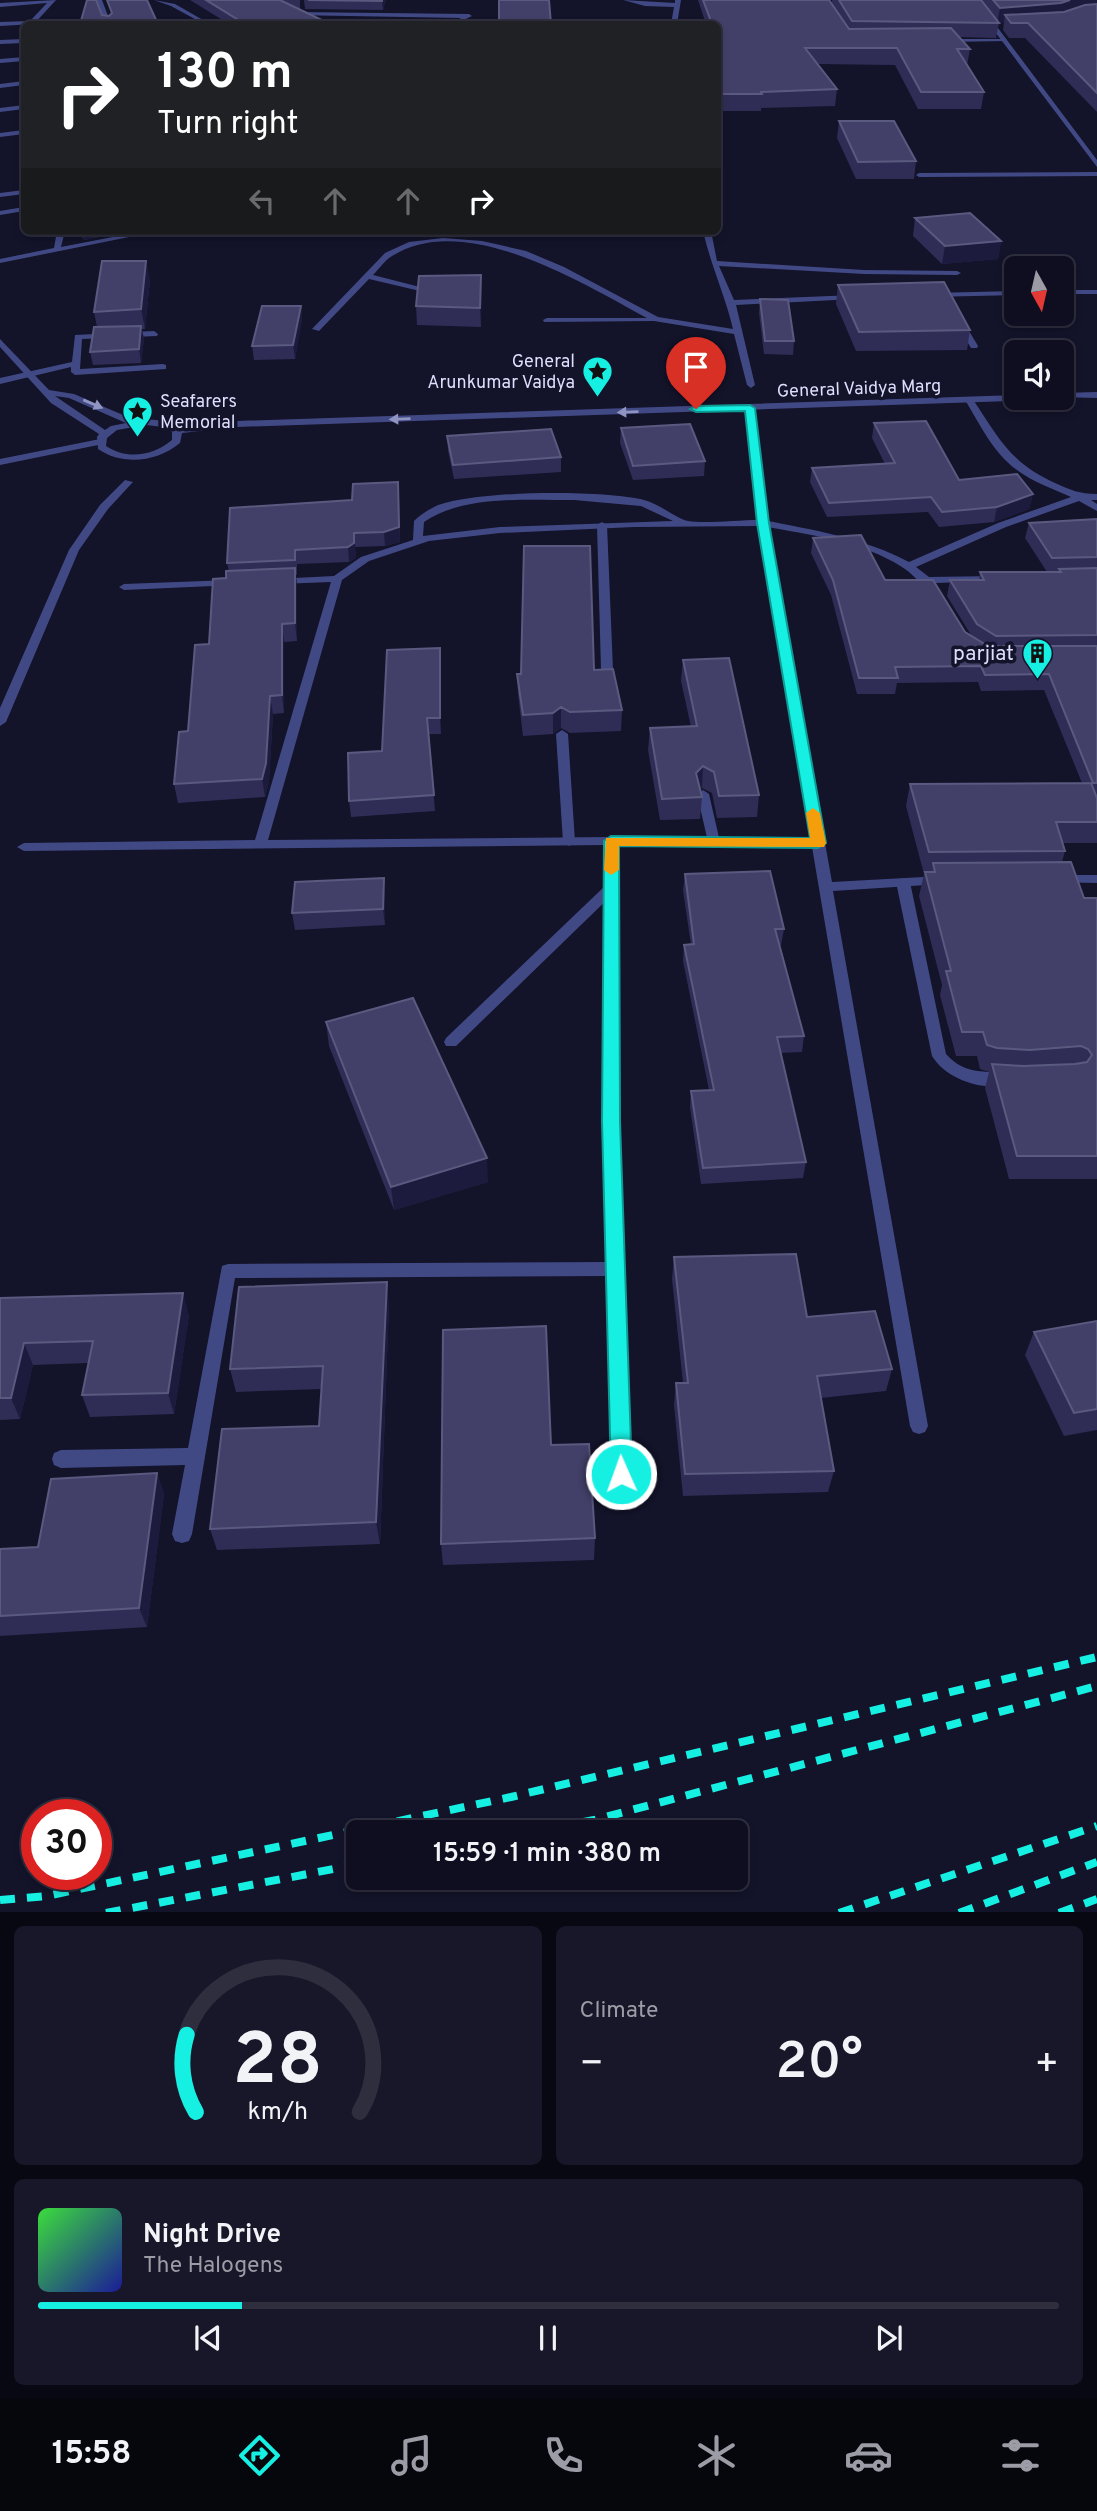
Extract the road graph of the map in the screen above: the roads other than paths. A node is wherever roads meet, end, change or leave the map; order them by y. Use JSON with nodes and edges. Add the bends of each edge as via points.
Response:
{"nodes":[{"id":1,"x":99,"y":0,"type":"edge"},
{"id":2,"x":157,"y":0,"type":"edge"},
{"id":3,"x":626,"y":0,"type":"edge"},
{"id":4,"x":974,"y":0,"type":"edge"},
{"id":5,"x":52,"y":1,"type":"edge"},
{"id":6,"x":961,"y":1,"type":"edge"},
{"id":7,"x":678,"y":3,"type":"edge"},
{"id":8,"x":0,"y":5,"type":"edge"},
{"id":9,"x":295,"y":14,"type":"edge"},
{"id":10,"x":34,"y":21,"type":"edge"},
{"id":11,"x":108,"y":21,"type":"edge"},
{"id":12,"x":201,"y":21,"type":"edge"},
{"id":13,"x":458,"y":21,"type":"edge"},
{"id":14,"x":675,"y":21,"type":"edge"},
{"id":15,"x":0,"y":24,"type":"edge"},
{"id":16,"x":21,"y":24,"type":"edge"},
{"id":17,"x":1004,"y":25,"type":"edge"},
{"id":18,"x":993,"y":26,"type":"junction"},
{"id":19,"x":21,"y":41,"type":"edge"},
{"id":20,"x":939,"y":41,"type":"edge"},
{"id":21,"x":1004,"y":41,"type":"junction"},
{"id":22,"x":0,"y":42,"type":"edge"},
{"id":23,"x":21,"y":59,"type":"edge"},
{"id":24,"x":0,"y":61,"type":"edge"},
{"id":25,"x":21,"y":83,"type":"edge"},
{"id":26,"x":0,"y":86,"type":"edge"},
{"id":27,"x":21,"y":107,"type":"edge"},
{"id":28,"x":0,"y":110,"type":"edge"},
{"id":29,"x":21,"y":132,"type":"edge"},
{"id":30,"x":0,"y":135,"type":"edge"},
{"id":31,"x":1097,"y":165,"type":"edge"},
{"id":32,"x":1097,"y":174,"type":"edge"},
{"id":33,"x":919,"y":175,"type":"dead end"},
{"id":34,"x":21,"y":192,"type":"edge"},
{"id":35,"x":0,"y":195,"type":"edge"},
{"id":36,"x":21,"y":210,"type":"edge"},
{"id":37,"x":0,"y":213,"type":"edge"},
{"id":38,"x":60,"y":235,"type":"edge"},
{"id":39,"x":134,"y":235,"type":"edge"},
{"id":40,"x":708,"y":235,"type":"edge"},
{"id":41,"x":57,"y":250,"type":"junction"},
{"id":42,"x":0,"y":261,"type":"edge"},
{"id":43,"x":714,"y":262,"type":"junction"},
{"id":44,"x":957,"y":272,"type":"edge"},
{"id":45,"x":369,"y":276,"type":"junction"},
{"id":46,"x":417,"y":289,"type":"edge"},
{"id":47,"x":1074,"y":292,"type":"edge"},
{"id":48,"x":1097,"y":292,"type":"edge"},
{"id":49,"x":1004,"y":293,"type":"edge"},
{"id":50,"x":944,"y":295,"type":"junction"},
{"id":51,"x":917,"y":296,"type":"edge"},
{"id":52,"x":864,"y":297,"type":"edge"},
{"id":53,"x":731,"y":303,"type":"junction"},
{"id":54,"x":950,"y":305,"type":"edge"},
{"id":55,"x":956,"y":315,"type":"edge"},
{"id":56,"x":547,"y":320,"type":"dead end"},
{"id":57,"x":656,"y":320,"type":"junction"},
{"id":58,"x":316,"y":329,"type":"dead end"},
{"id":59,"x":736,"y":332,"type":"junction"},
{"id":60,"x":154,"y":334,"type":"dead end"},
{"id":61,"x":0,"y":342,"type":"edge"},
{"id":62,"x":974,"y":346,"type":"dead end"},
{"id":63,"x":75,"y":365,"type":"junction"},
{"id":64,"x":163,"y":367,"type":"dead end"},
{"id":65,"x":30,"y":374,"type":"junction"},
{"id":66,"x":0,"y":381,"type":"edge"},
{"id":67,"x":751,"y":384,"type":"dead end"},
{"id":68,"x":49,"y":393,"type":"junction"},
{"id":69,"x":1097,"y":395,"type":"edge"},
{"id":70,"x":1074,"y":396,"type":"edge"},
{"id":71,"x":1004,"y":398,"type":"edge"},
{"id":72,"x":969,"y":400,"type":"junction"},
{"id":73,"x":750,"y":408,"type":"junction"},
{"id":74,"x":134,"y":423,"type":"junction"},
{"id":75,"x":177,"y":431,"type":"junction"},
{"id":76,"x":103,"y":438,"type":"junction"},
{"id":77,"x":0,"y":462,"type":"edge"},
{"id":78,"x":128,"y":482,"type":"dead end"},
{"id":79,"x":1081,"y":497,"type":"junction"},
{"id":80,"x":1097,"y":497,"type":"edge"},
{"id":81,"x":1097,"y":508,"type":"edge"},
{"id":82,"x":683,"y":523,"type":"junction"},
{"id":83,"x":763,"y":523,"type":"junction"},
{"id":84,"x":602,"y":525,"type":"junction"},
{"id":85,"x":418,"y":541,"type":"junction"},
{"id":86,"x":909,"y":565,"type":"junction"},
{"id":87,"x":337,"y":579,"type":"junction"},
{"id":88,"x":1013,"y":579,"type":"edge"},
{"id":89,"x":929,"y":580,"type":"junction"},
{"id":90,"x":271,"y":582,"type":"edge"},
{"id":91,"x":244,"y":583,"type":"edge"},
{"id":92,"x":124,"y":587,"type":"dead end"},
{"id":93,"x":942,"y":601,"type":"edge"},
{"id":94,"x":607,"y":670,"type":"edge"},
{"id":95,"x":0,"y":722,"type":"edge"},
{"id":96,"x":562,"y":734,"type":"dead end"},
{"id":97,"x":704,"y":794,"type":"edge"},
{"id":98,"x":611,"y":841,"type":"junction"},
{"id":99,"x":569,"y":842,"type":"junction"},
{"id":100,"x":714,"y":842,"type":"junction"},
{"id":101,"x":818,"y":843,"type":"junction"},
{"id":102,"x":260,"y":846,"type":"junction"},
{"id":103,"x":24,"y":848,"type":"dead end"},
{"id":104,"x":1045,"y":879,"type":"edge"},
{"id":105,"x":958,"y":880,"type":"edge"},
{"id":106,"x":1097,"y":880,"type":"edge"},
{"id":107,"x":903,"y":882,"type":"junction"},
{"id":108,"x":825,"y":887,"type":"junction"},
{"id":109,"x":611,"y":888,"type":"junction"},
{"id":110,"x":451,"y":1042,"type":"dead end"},
{"id":111,"x":1023,"y":1080,"type":"edge"},
{"id":112,"x":615,"y":1269,"type":"junction"},
{"id":113,"x":919,"y":1426,"type":"dead end"},
{"id":114,"x":195,"y":1456,"type":"junction"},
{"id":115,"x":61,"y":1459,"type":"dead end"},
{"id":116,"x":621,"y":1474,"type":"dead end"},
{"id":117,"x":182,"y":1534,"type":"dead end"}],
"edges":[{"from":1,"to":11,"type":"street"},
{"from":2,"to":12,"type":"street"},
{"from":3,"to":7,"type":"street"},
{"from":4,"to":6,"type":"street"},
{"from":4,"to":18,"type":"street"},
{"from":5,"to":8,"type":"street"},
{"from":5,"to":10,"type":"street"},
{"from":7,"to":14,"type":"street"},
{"from":9,"to":13,"type":"street","via":[[469,16]]},
{"from":15,"to":16,"type":"street"},
{"from":17,"to":18,"type":"street"},
{"from":18,"to":21,"type":"street"},
{"from":19,"to":22,"type":"street"},
{"from":20,"to":21,"type":"street"},
{"from":21,"to":31,"type":"street"},
{"from":23,"to":24,"type":"street"},
{"from":25,"to":26,"type":"street"},
{"from":27,"to":28,"type":"street"},
{"from":29,"to":30,"type":"street"},
{"from":32,"to":33,"type":"street"},
{"from":34,"to":35,"type":"street"},
{"from":36,"to":37,"type":"street"},
{"from":38,"to":41,"type":"street"},
{"from":39,"to":41,"type":"street"},
{"from":40,"to":43,"type":"street"},
{"from":41,"to":42,"type":"street"},
{"from":43,"to":44,"type":"street"},
{"from":43,"to":53,"type":"street"},
{"from":45,"to":46,"type":"street"},
{"from":45,"to":57,"type":"street","via":[[388,255],[412,244],[443,240],[482,243],[561,269]]},
{"from":45,"to":58,"type":"street"},
{"from":47,"to":48,"type":"street"},
{"from":49,"to":50,"type":"street"},
{"from":50,"to":51,"type":"street"},
{"from":50,"to":54,"type":"street"},
{"from":52,"to":53,"type":"street"},
{"from":53,"to":59,"type":"street"},
{"from":55,"to":62,"type":"street"},
{"from":56,"to":57,"type":"street"},
{"from":57,"to":59,"type":"street"},
{"from":59,"to":67,"type":"street"},
{"from":60,"to":63,"type":"street","via":[[78,337]]},
{"from":61,"to":65,"type":"street"},
{"from":63,"to":64,"type":"street","via":[[75,372]]},
{"from":63,"to":65,"type":"street"},
{"from":65,"to":66,"type":"street"},
{"from":65,"to":68,"type":"street"},
{"from":68,"to":74,"type":"street","one_way":true,"via":[[71,396]]},
{"from":68,"to":76,"type":"street"},
{"from":69,"to":70,"type":"street"},
{"from":71,"to":72,"type":"street","name":"General Vaidya Marg"},
{"from":72,"to":73,"type":"street","name":"General Vaidya Marg"},
{"from":72,"to":79,"type":"street","via":[[1017,466]]},
{"from":73,"to":75,"type":"street","name":"General Vaidya Marg","one_way":true,"via":[[237,424]]},
{"from":73,"to":83,"type":"street"},
{"from":74,"to":75,"type":"street","name":"General Vaidya Marg","via":[[165,424]]},
{"from":74,"to":76,"type":"street","via":[[114,428]]},
{"from":75,"to":76,"type":"street","via":[[172,446],[144,456],[113,454],[101,447]]},
{"from":76,"to":77,"type":"street"},
{"from":78,"to":95,"type":"street","via":[[74,551]]},
{"from":79,"to":80,"type":"street"},
{"from":79,"to":81,"type":"street"},
{"from":79,"to":86,"type":"street"},
{"from":82,"to":83,"type":"street"},
{"from":82,"to":84,"type":"street"},
{"from":82,"to":85,"type":"street","via":[[641,502],[606,498],[473,502],[443,507],[419,521]]},
{"from":83,"to":86,"type":"street","via":[[866,546]]},
{"from":83,"to":101,"type":"street"},
{"from":84,"to":85,"type":"street","via":[[500,530]]},
{"from":84,"to":94,"type":"street"},
{"from":85,"to":87,"type":"street","via":[[365,559]]},
{"from":86,"to":89,"type":"street"},
{"from":87,"to":90,"type":"street"},
{"from":87,"to":102,"type":"street"},
{"from":88,"to":89,"type":"street"},
{"from":89,"to":93,"type":"street"},
{"from":91,"to":92,"type":"street"},
{"from":96,"to":99,"type":"street"},
{"from":97,"to":100,"type":"street"},
{"from":98,"to":99,"type":"street"},
{"from":98,"to":100,"type":"street"},
{"from":98,"to":109,"type":"street"},
{"from":99,"to":102,"type":"street"},
{"from":100,"to":101,"type":"street"},
{"from":101,"to":108,"type":"street"},
{"from":102,"to":103,"type":"street"},
{"from":104,"to":106,"type":"street"},
{"from":105,"to":107,"type":"street"},
{"from":107,"to":108,"type":"street"},
{"from":107,"to":111,"type":"street","via":[[939,1056],[961,1074],[986,1080]]},
{"from":108,"to":113,"type":"street"},
{"from":109,"to":110,"type":"street"},
{"from":109,"to":112,"type":"street"},
{"from":112,"to":114,"type":"street","via":[[228,1271]]},
{"from":112,"to":116,"type":"street"},
{"from":114,"to":115,"type":"street"},
{"from":114,"to":117,"type":"street"}]}
